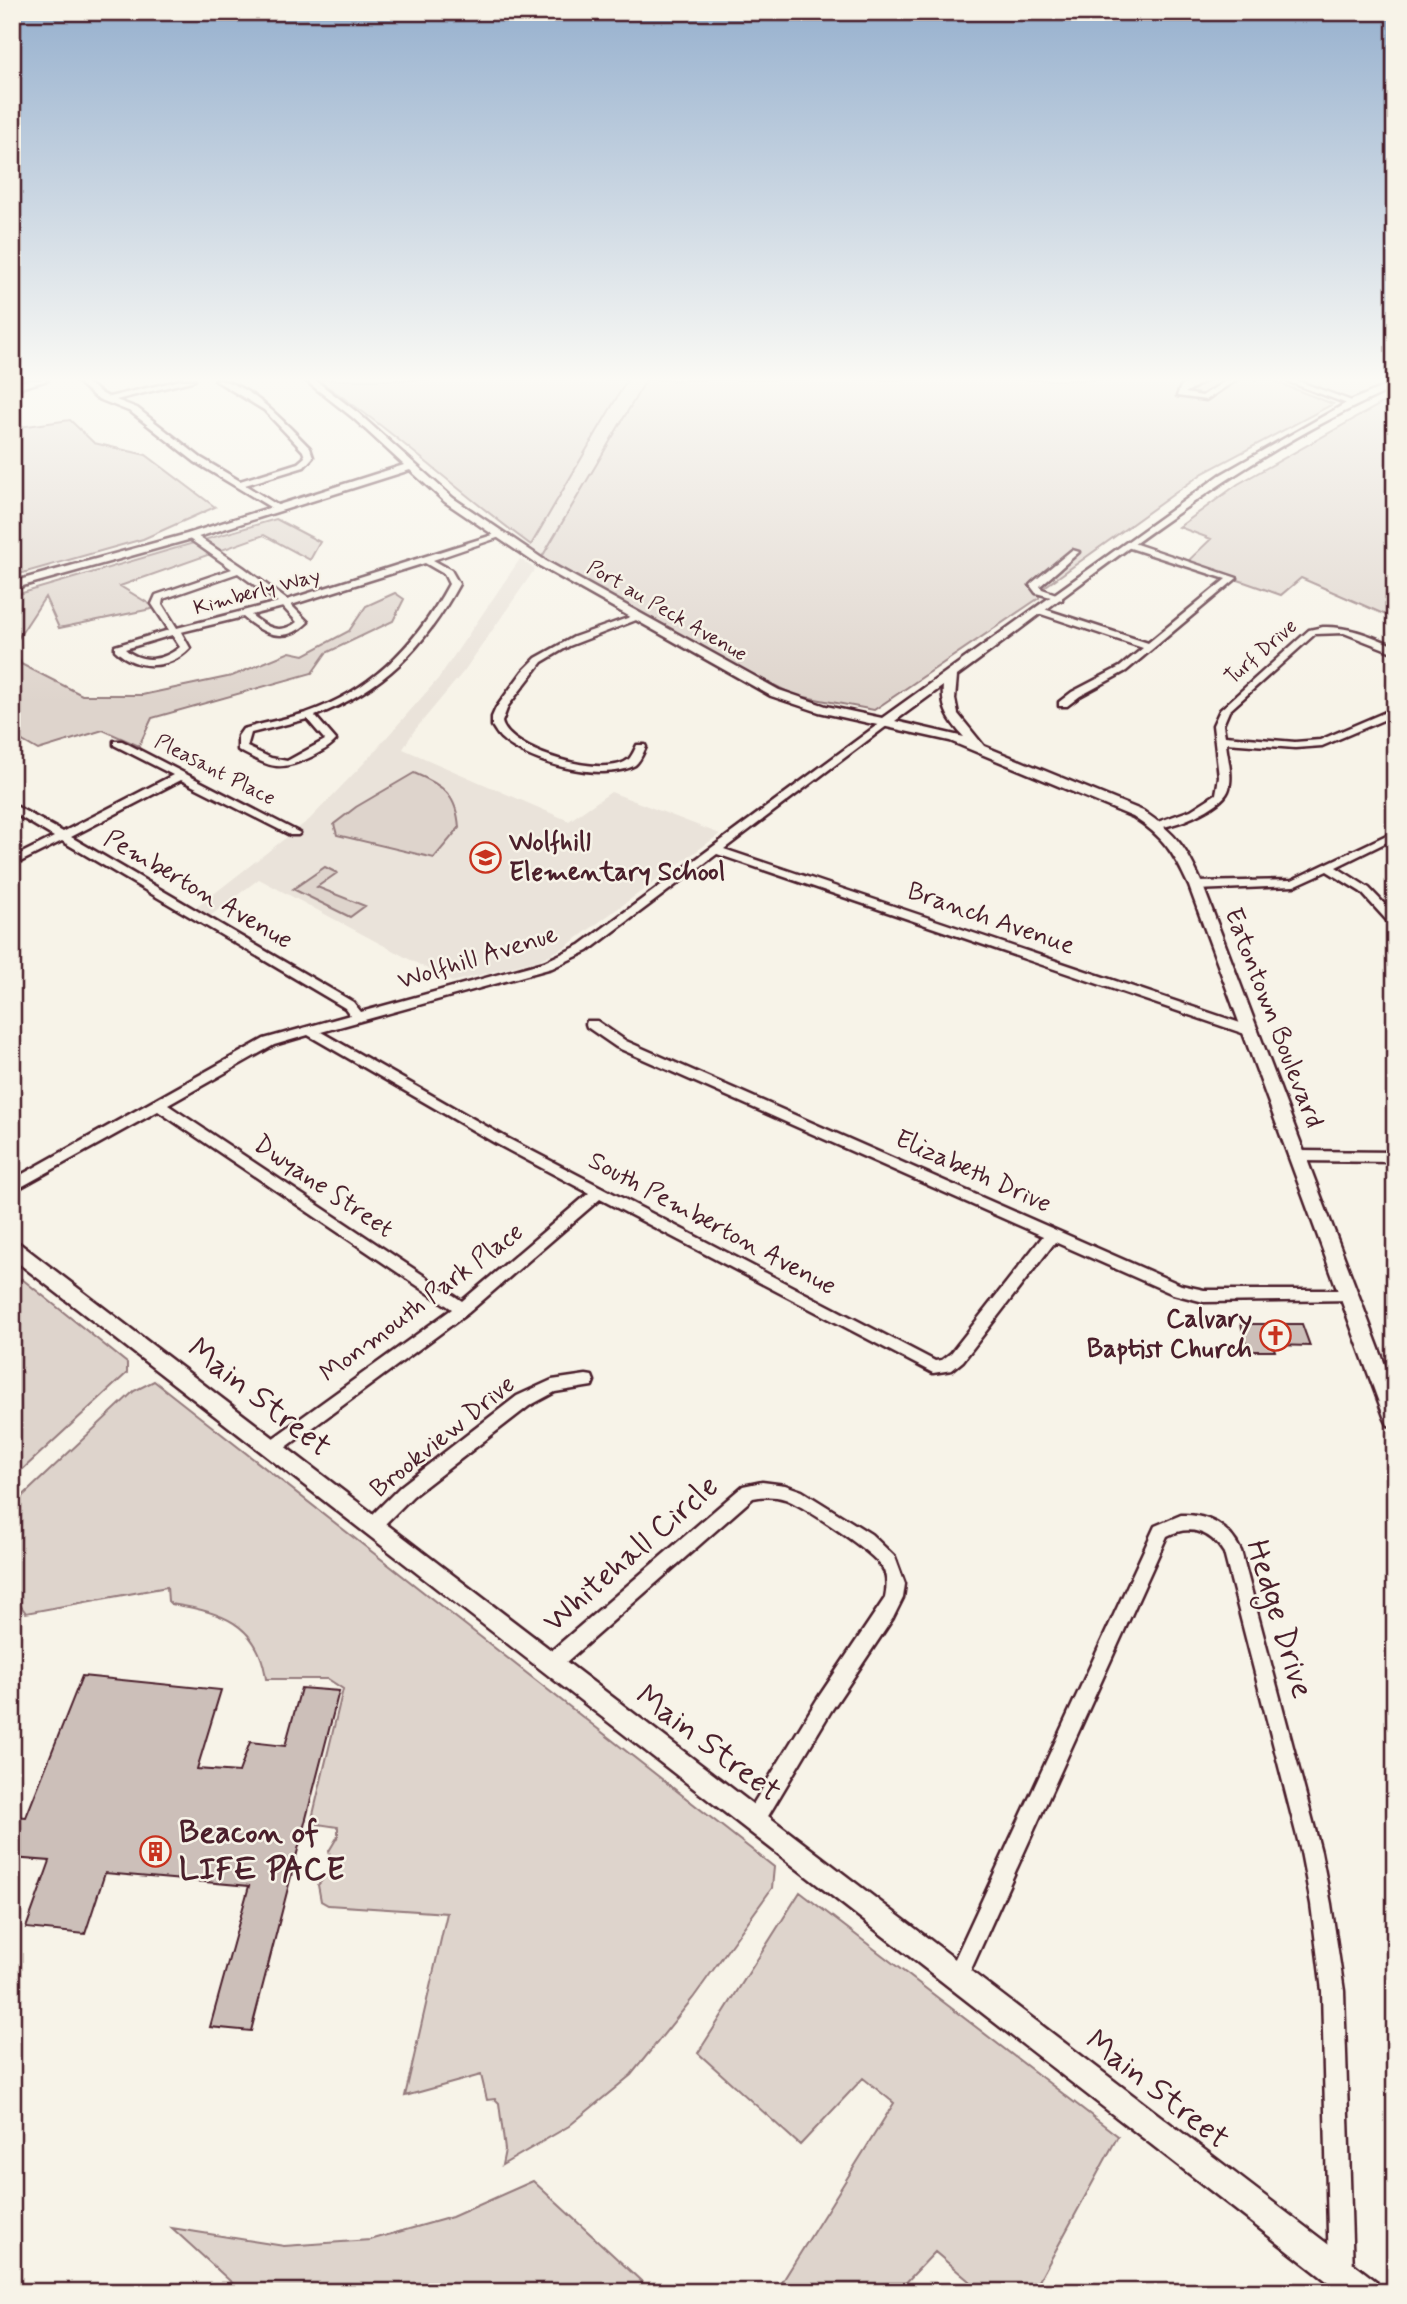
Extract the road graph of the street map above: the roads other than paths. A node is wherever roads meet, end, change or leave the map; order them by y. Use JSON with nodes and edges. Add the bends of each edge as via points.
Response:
{"nodes":[{"id":1,"x":246,"y":488,"type":"edge"},
{"id":2,"x":343,"y":488,"type":"edge"},
{"id":3,"x":438,"y":488,"type":"edge"},
{"id":4,"x":1209,"y":488,"type":"edge"},
{"id":5,"x":278,"y":508,"type":"junction"},
{"id":6,"x":191,"y":536,"type":"junction"},
{"id":7,"x":499,"y":536,"type":"junction"},
{"id":8,"x":1130,"y":545,"type":"junction"},
{"id":9,"x":1075,"y":552,"type":"dead end"},
{"id":10,"x":426,"y":560,"type":"junction"},
{"id":11,"x":240,"y":569,"type":"junction"},
{"id":12,"x":12,"y":586,"type":"edge"},
{"id":13,"x":1059,"y":598,"type":"junction"},
{"id":14,"x":286,"y":604,"type":"junction"},
{"id":15,"x":1041,"y":611,"type":"junction"},
{"id":16,"x":246,"y":615,"type":"junction"},
{"id":17,"x":639,"y":617,"type":"junction"},
{"id":18,"x":175,"y":631,"type":"junction"},
{"id":19,"x":1150,"y":647,"type":"junction"},
{"id":20,"x":1395,"y":650,"type":"edge"},
{"id":21,"x":951,"y":676,"type":"junction"},
{"id":22,"x":1063,"y":704,"type":"dead end"},
{"id":23,"x":1395,"y":711,"type":"edge"},
{"id":24,"x":309,"y":715,"type":"junction"},
{"id":25,"x":884,"y":723,"type":"junction"},
{"id":26,"x":1220,"y":739,"type":"junction"},
{"id":27,"x":118,"y":743,"type":"dead end"},
{"id":28,"x":979,"y":746,"type":"junction"},
{"id":29,"x":641,"y":747,"type":"dead end"},
{"id":30,"x":182,"y":775,"type":"junction"},
{"id":31,"x":12,"y":807,"type":"edge"},
{"id":32,"x":1156,"y":826,"type":"junction"},
{"id":33,"x":294,"y":833,"type":"dead end"},
{"id":34,"x":1395,"y":834,"type":"edge"},
{"id":35,"x":63,"y":837,"type":"junction"},
{"id":36,"x":717,"y":850,"type":"junction"},
{"id":37,"x":12,"y":863,"type":"edge"},
{"id":38,"x":1330,"y":867,"type":"junction"},
{"id":39,"x":1196,"y":886,"type":"junction"},
{"id":40,"x":1395,"y":922,"type":"edge"},
{"id":41,"x":358,"y":1017,"type":"junction"},
{"id":42,"x":592,"y":1024,"type":"dead end"},
{"id":43,"x":310,"y":1031,"type":"junction"},
{"id":44,"x":1250,"y":1031,"type":"junction"},
{"id":45,"x":157,"y":1104,"type":"junction"},
{"id":46,"x":1299,"y":1156,"type":"junction"},
{"id":47,"x":1395,"y":1157,"type":"edge"},
{"id":48,"x":12,"y":1186,"type":"edge"},
{"id":49,"x":599,"y":1192,"type":"junction"},
{"id":50,"x":1053,"y":1234,"type":"junction"},
{"id":51,"x":12,"y":1248,"type":"edge"},
{"id":52,"x":1350,"y":1296,"type":"junction"},
{"id":53,"x":463,"y":1309,"type":"junction"},
{"id":54,"x":586,"y":1381,"type":"dead end"},
{"id":55,"x":1395,"y":1419,"type":"edge"},
{"id":56,"x":271,"y":1449,"type":"junction"},
{"id":57,"x":373,"y":1525,"type":"junction"},
{"id":58,"x":550,"y":1664,"type":"junction"},
{"id":59,"x":754,"y":1821,"type":"junction"},
{"id":60,"x":957,"y":1978,"type":"junction"},
{"id":61,"x":1341,"y":2273,"type":"junction"},
{"id":62,"x":1365,"y":2292,"type":"edge"}],
"edges":[{"from":1,"to":5,"type":"street"},
{"from":2,"to":5,"type":"street"},
{"from":3,"to":7,"type":"street","name":"Port au Peck Avenue"},
{"from":4,"to":8,"type":"street"},
{"from":5,"to":6,"type":"street"},
{"from":6,"to":11,"type":"street"},
{"from":6,"to":12,"type":"street"},
{"from":7,"to":10,"type":"street","name":"Kimberly Way"},
{"from":7,"to":17,"type":"street","name":"Port au Peck Avenue"},
{"from":8,"to":13,"type":"street"},
{"from":8,"to":19,"type":"street","via":[[1232,578]]},
{"from":9,"to":13,"type":"street","via":[[1035,585]]},
{"from":10,"to":14,"type":"street","name":"Kimberly Way"},
{"from":10,"to":24,"type":"street","via":[[448,572],[453,587],[406,657],[360,692]]},
{"from":11,"to":14,"type":"street"},
{"from":11,"to":18,"type":"street","name":"Kimberly Way","via":[[159,597],[156,603]]},
{"from":13,"to":15,"type":"street"},
{"from":14,"to":16,"type":"street","name":"Kimberly Way"},
{"from":14,"to":16,"type":"street","via":[[303,622],[281,635],[265,631]]},
{"from":15,"to":19,"type":"street"},
{"from":15,"to":21,"type":"street"},
{"from":16,"to":18,"type":"street","name":"Kimberly Way"},
{"from":17,"to":25,"type":"street","name":"Port au Peck Avenue","via":[[775,693]]},
{"from":17,"to":29,"type":"street","via":[[542,658],[527,672],[497,722],[501,733],[514,743],[580,769],[623,766],[636,758]]},
{"from":18,"to":18,"type":"street","via":[[185,648],[159,663],[144,663],[118,648]]},
{"from":19,"to":22,"type":"street","via":[[1111,677]]},
{"from":20,"to":26,"type":"street","name":"Turf Drive","via":[[1348,631],[1312,632],[1222,713]]},
{"from":21,"to":25,"type":"street","name":"Wolfhill Avenue"},
{"from":21,"to":28,"type":"street","via":[[950,713]]},
{"from":23,"to":26,"type":"street","via":[[1322,743]]},
{"from":24,"to":24,"type":"street","via":[[247,731],[241,746],[277,764],[296,761],[331,740]]},
{"from":25,"to":28,"type":"street","name":"Port au Peck Avenue"},
{"from":25,"to":36,"type":"street","name":"Wolfhill Avenue"},
{"from":26,"to":32,"type":"street","name":"Turf Drive","via":[[1225,787],[1221,797]]},
{"from":27,"to":30,"type":"street","name":"Pleasant Place"},
{"from":28,"to":32,"type":"street","name":"Eatontown Boulevard","via":[[1119,805]]},
{"from":30,"to":33,"type":"street","name":"Pleasant Place"},
{"from":30,"to":35,"type":"street"},
{"from":31,"to":35,"type":"street","name":"Pemberton Avenue"},
{"from":32,"to":39,"type":"street","name":"Eatontown Boulevard","via":[[1180,850]]},
{"from":34,"to":38,"type":"street"},
{"from":35,"to":37,"type":"street"},
{"from":35,"to":41,"type":"street","name":"Pemberton Avenue","via":[[349,1006]]},
{"from":36,"to":41,"type":"street","name":"Wolfhill Avenue","via":[[610,932],[562,959]]},
{"from":36,"to":44,"type":"street","name":"Branch Avenue"},
{"from":38,"to":39,"type":"street","via":[[1287,885]]},
{"from":38,"to":40,"type":"street","via":[[1365,890]]},
{"from":39,"to":44,"type":"street","name":"Eatontown Boulevard"},
{"from":41,"to":43,"type":"street","name":"Wolfhill Avenue"},
{"from":42,"to":50,"type":"street","name":"Elizabeth Drive","via":[[621,1044]]},
{"from":43,"to":45,"type":"street","name":"Wolfhill Avenue","via":[[257,1047]]},
{"from":43,"to":49,"type":"street","name":"South Pemberton Avenue"},
{"from":44,"to":46,"type":"street","name":"Eatontown Boulevard"},
{"from":45,"to":48,"type":"street","name":"Wolfhill Avenue"},
{"from":45,"to":53,"type":"street","name":"Dwyane Street"},
{"from":46,"to":47,"type":"street"},
{"from":46,"to":52,"type":"street","name":"Eatontown Boulevard"},
{"from":49,"to":50,"type":"street","name":"South Pemberton Avenue","via":[[938,1368],[957,1357]]},
{"from":49,"to":53,"type":"street","name":"Monmouth Park Place"},
{"from":50,"to":52,"type":"street","name":"Elizabeth Drive","via":[[1192,1294]]},
{"from":51,"to":56,"type":"street","name":"Main Street"},
{"from":52,"to":55,"type":"street","name":"Eatontown Boulevard"},
{"from":53,"to":56,"type":"street","name":"Monmouth Park Place"},
{"from":54,"to":57,"type":"street","name":"Brookview Drive","via":[[552,1386],[523,1401],[407,1491]]},
{"from":56,"to":57,"type":"street","name":"Main Street"},
{"from":57,"to":58,"type":"street","name":"Main Street"},
{"from":58,"to":59,"type":"street","name":"Main Street"},
{"from":58,"to":59,"type":"street","name":"Whitehall Circle","via":[[749,1491],[777,1488],[797,1495],[878,1549],[893,1572],[895,1593],[890,1607],[823,1702]]},
{"from":59,"to":60,"type":"street","name":"Main Street"},
{"from":60,"to":61,"type":"street","name":"Main Street"},
{"from":60,"to":61,"type":"street","name":"Hedge Drive","via":[[1161,1531],[1182,1521],[1214,1529],[1232,1551],[1321,1904],[1333,1991]]},
{"from":61,"to":62,"type":"street","name":"Main Street"}]}
